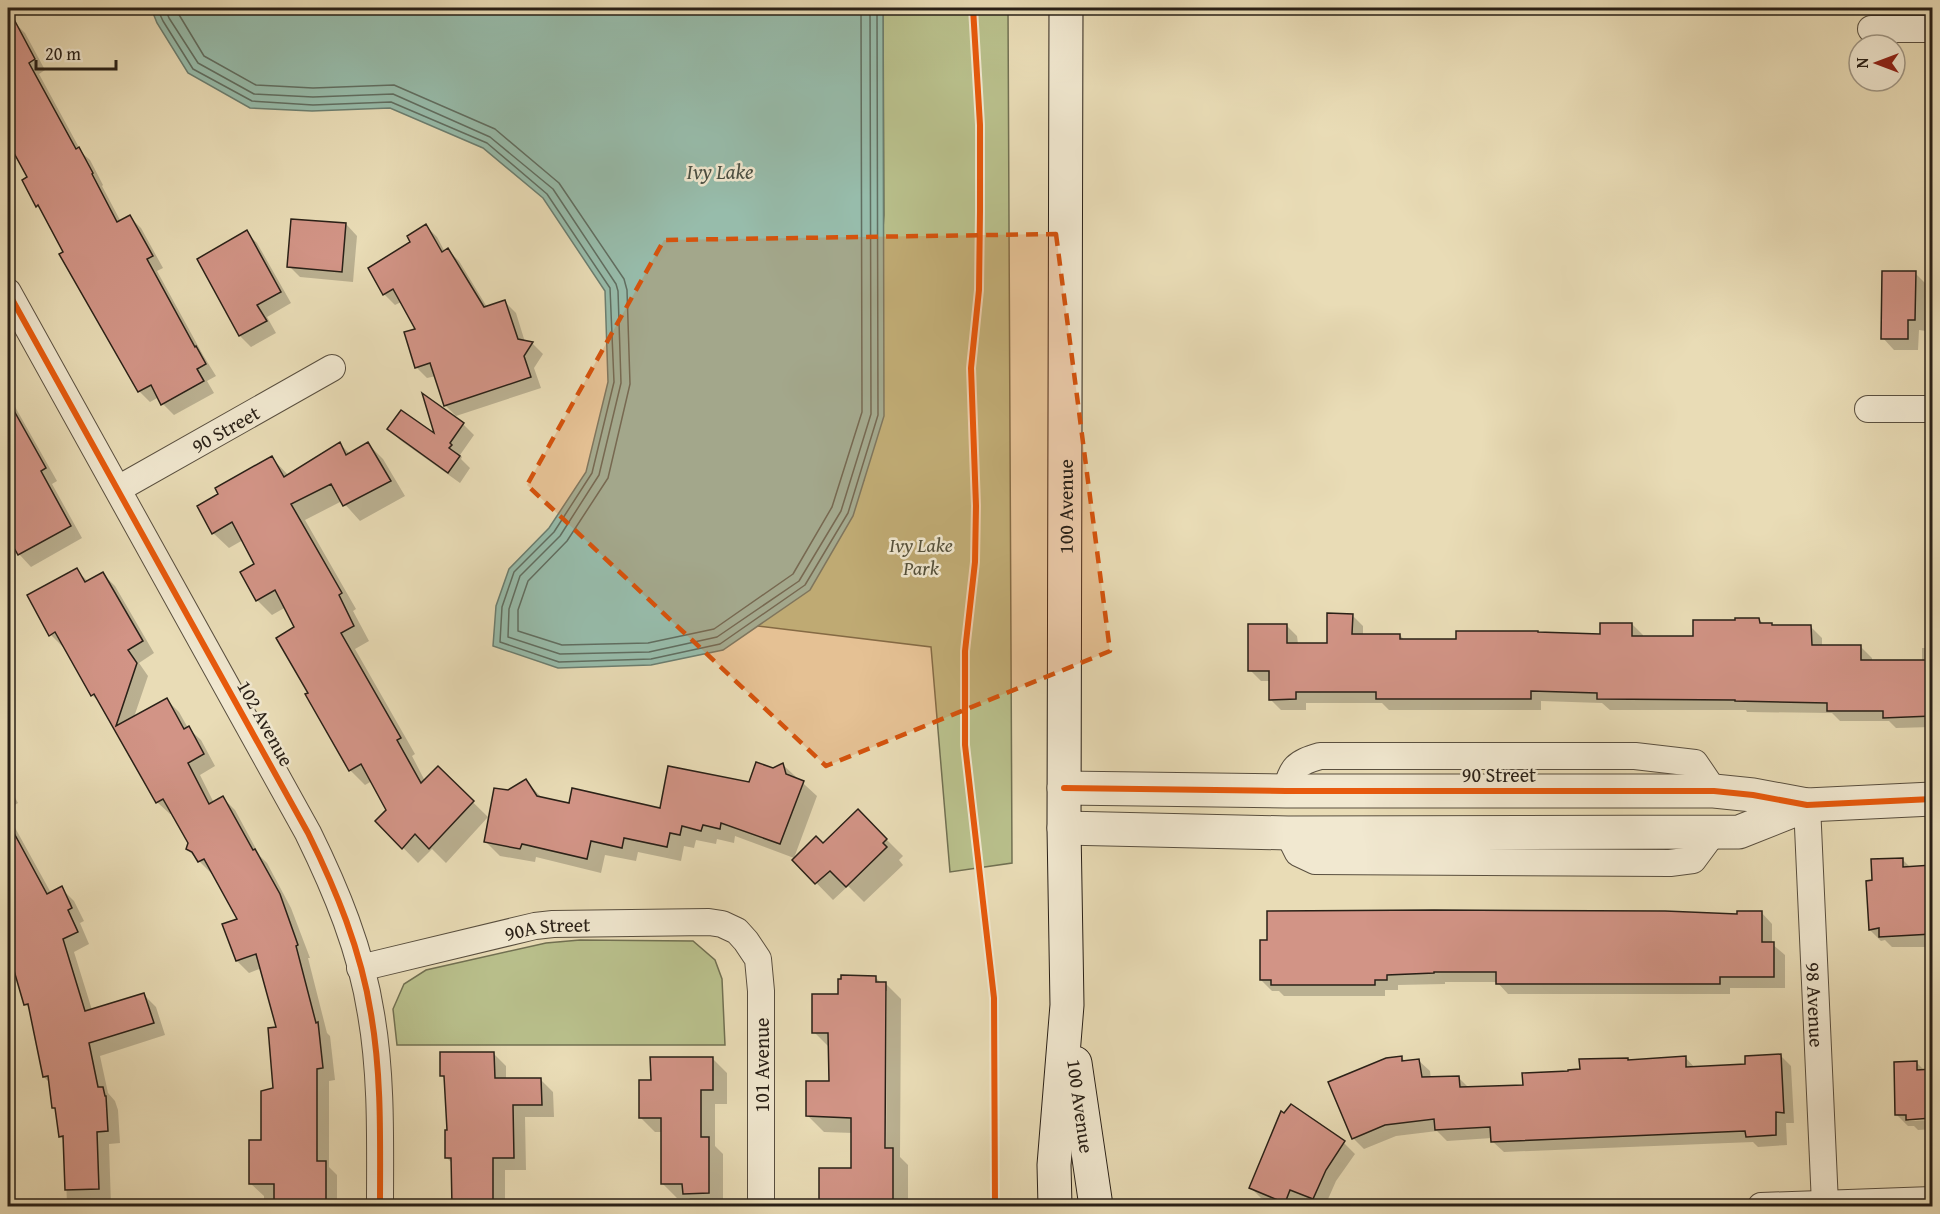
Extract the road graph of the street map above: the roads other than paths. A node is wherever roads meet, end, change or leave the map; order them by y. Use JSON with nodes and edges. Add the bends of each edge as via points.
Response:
{"nodes":[{"id":1,"x":1066,"y":8,"type":"edge"},
{"id":2,"x":1871,"y":29,"type":"dead end"},
{"id":3,"x":1932,"y":29,"type":"edge"},
{"id":4,"x":8,"y":292,"type":"edge"},
{"id":5,"x":332,"y":368,"type":"dead end"},
{"id":6,"x":1868,"y":409,"type":"dead end"},
{"id":7,"x":1932,"y":409,"type":"edge"},
{"id":8,"x":118,"y":489,"type":"junction"},
{"id":9,"x":1064,"y":788,"type":"junction"},
{"id":10,"x":1932,"y":799,"type":"edge"},
{"id":11,"x":1807,"y":805,"type":"junction"},
{"id":12,"x":1064,"y":828,"type":"junction"},
{"id":13,"x":737,"y":931,"type":"joint"},
{"id":14,"x":360,"y":968,"type":"junction"},
{"id":15,"x":1067,"y":1005,"type":"junction"},
{"id":16,"x":1932,"y":1200,"type":"edge"},
{"id":17,"x":1825,"y":1204,"type":"junction"},
{"id":18,"x":380,"y":1206,"type":"edge"},
{"id":19,"x":761,"y":1206,"type":"edge"},
{"id":20,"x":1054,"y":1206,"type":"edge"},
{"id":21,"x":1096,"y":1206,"type":"edge"},
{"id":22,"x":1761,"y":1206,"type":"edge"}],
"edges":[{"from":1,"to":9,"type":"street","name":"100 Avenue"},
{"from":2,"to":3,"type":"street"},
{"from":4,"to":8,"type":"street","name":"102 Avenue"},
{"from":5,"to":8,"type":"street","name":"90 Street"},
{"from":6,"to":7,"type":"street"},
{"from":8,"to":14,"type":"street","name":"102 Avenue","via":[[308,833],[347,922]]},
{"from":9,"to":11,"type":"street","name":"90 Street","via":[[1714,791]]},
{"from":9,"to":12,"type":"street","name":"100 Avenue"},
{"from":10,"to":11,"type":"street","name":"90 Street"},
{"from":11,"to":12,"type":"street","name":"90 Street","via":[[1739,832],[1713,833],[1288,833]]},
{"from":11,"to":17,"type":"street","name":"98 Avenue"},
{"from":12,"to":15,"type":"street","name":"100 Avenue"},
{"from":13,"to":14,"type":"street","name":"90A Street","via":[[708,922],[553,924]]},
{"from":13,"to":19,"type":"street","name":"101 Avenue","via":[[758,959],[761,991]]},
{"from":14,"to":18,"type":"street","name":"102 Avenue","via":[[371,1013],[377,1065]]},
{"from":15,"to":20,"type":"street","name":"100 Avenue"},
{"from":15,"to":21,"type":"street","name":"100 Avenue"},
{"from":16,"to":17,"type":"street"},
{"from":17,"to":22,"type":"street"}]}
